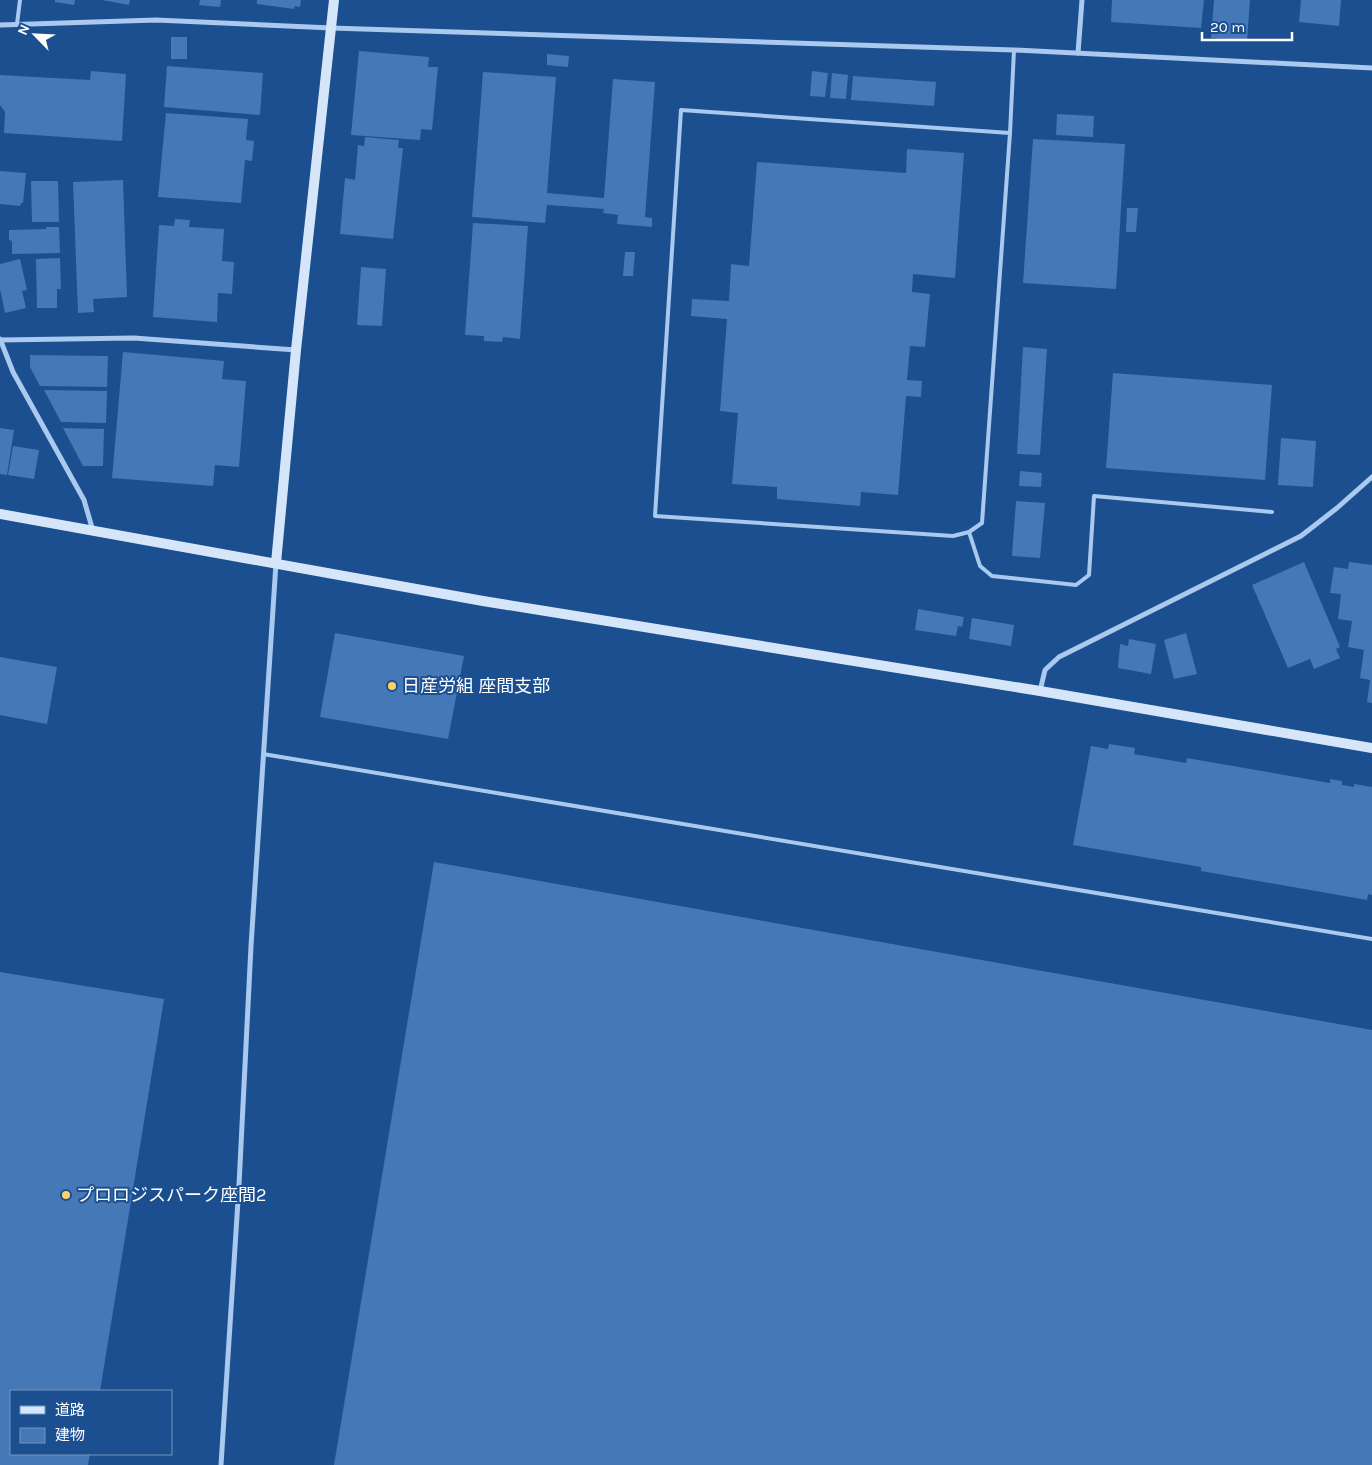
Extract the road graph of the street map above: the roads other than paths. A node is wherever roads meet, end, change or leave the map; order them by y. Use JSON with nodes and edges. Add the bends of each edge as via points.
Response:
{"nodes":[{"id":1,"x":20,"y":0,"type":"edge"},
{"id":2,"x":334,"y":0,"type":"edge"},
{"id":3,"x":1082,"y":0,"type":"edge"},
{"id":4,"x":17,"y":24,"type":"junction"},
{"id":5,"x":0,"y":25,"type":"edge"},
{"id":6,"x":331,"y":28,"type":"junction"},
{"id":7,"x":1014,"y":50,"type":"junction"},
{"id":8,"x":1078,"y":53,"type":"junction"},
{"id":9,"x":1372,"y":68,"type":"edge"},
{"id":10,"x":1010,"y":133,"type":"junction"},
{"id":11,"x":0,"y":340,"type":"edge"},
{"id":12,"x":296,"y":350,"type":"junction"},
{"id":13,"x":1372,"y":477,"type":"edge"},
{"id":14,"x":1272,"y":512,"type":"dead end"},
{"id":15,"x":0,"y":514,"type":"edge"},
{"id":16,"x":93,"y":531,"type":"junction"},
{"id":17,"x":969,"y":532,"type":"junction"},
{"id":18,"x":276,"y":563,"type":"junction"},
{"id":19,"x":1040,"y":691,"type":"junction"},
{"id":20,"x":1372,"y":748,"type":"edge"},
{"id":21,"x":263,"y":754,"type":"junction"},
{"id":22,"x":1372,"y":938,"type":"edge"},
{"id":23,"x":221,"y":1465,"type":"edge"}],
"edges":[{"from":1,"to":4,"type":"lane"},
{"from":2,"to":6,"type":"street"},
{"from":3,"to":8,"type":"street"},
{"from":4,"to":5,"type":"street"},
{"from":4,"to":6,"type":"street","via":[[156,20]]},
{"from":6,"to":7,"type":"street"},
{"from":6,"to":12,"type":"street"},
{"from":7,"to":8,"type":"street"},
{"from":7,"to":10,"type":"lane"},
{"from":8,"to":9,"type":"street"},
{"from":10,"to":17,"type":"lane","via":[[982,524]]},
{"from":10,"to":17,"type":"lane","via":[[681,110],[655,516],[953,536]]},
{"from":11,"to":12,"type":"street","via":[[134,338]]},
{"from":11,"to":16,"type":"street","via":[[84,500]]},
{"from":12,"to":18,"type":"street"},
{"from":13,"to":19,"type":"street","via":[[1301,536],[1059,657],[1046,670]]},
{"from":14,"to":17,"type":"lane","via":[[1094,496],[1089,575],[1076,585],[992,576],[980,566]]},
{"from":15,"to":16,"type":"street"},
{"from":16,"to":18,"type":"street"},
{"from":18,"to":19,"type":"street","via":[[483,601]]},
{"from":18,"to":21,"type":"street"},
{"from":19,"to":20,"type":"street"},
{"from":21,"to":22,"type":"lane"},
{"from":21,"to":23,"type":"street"}]}
